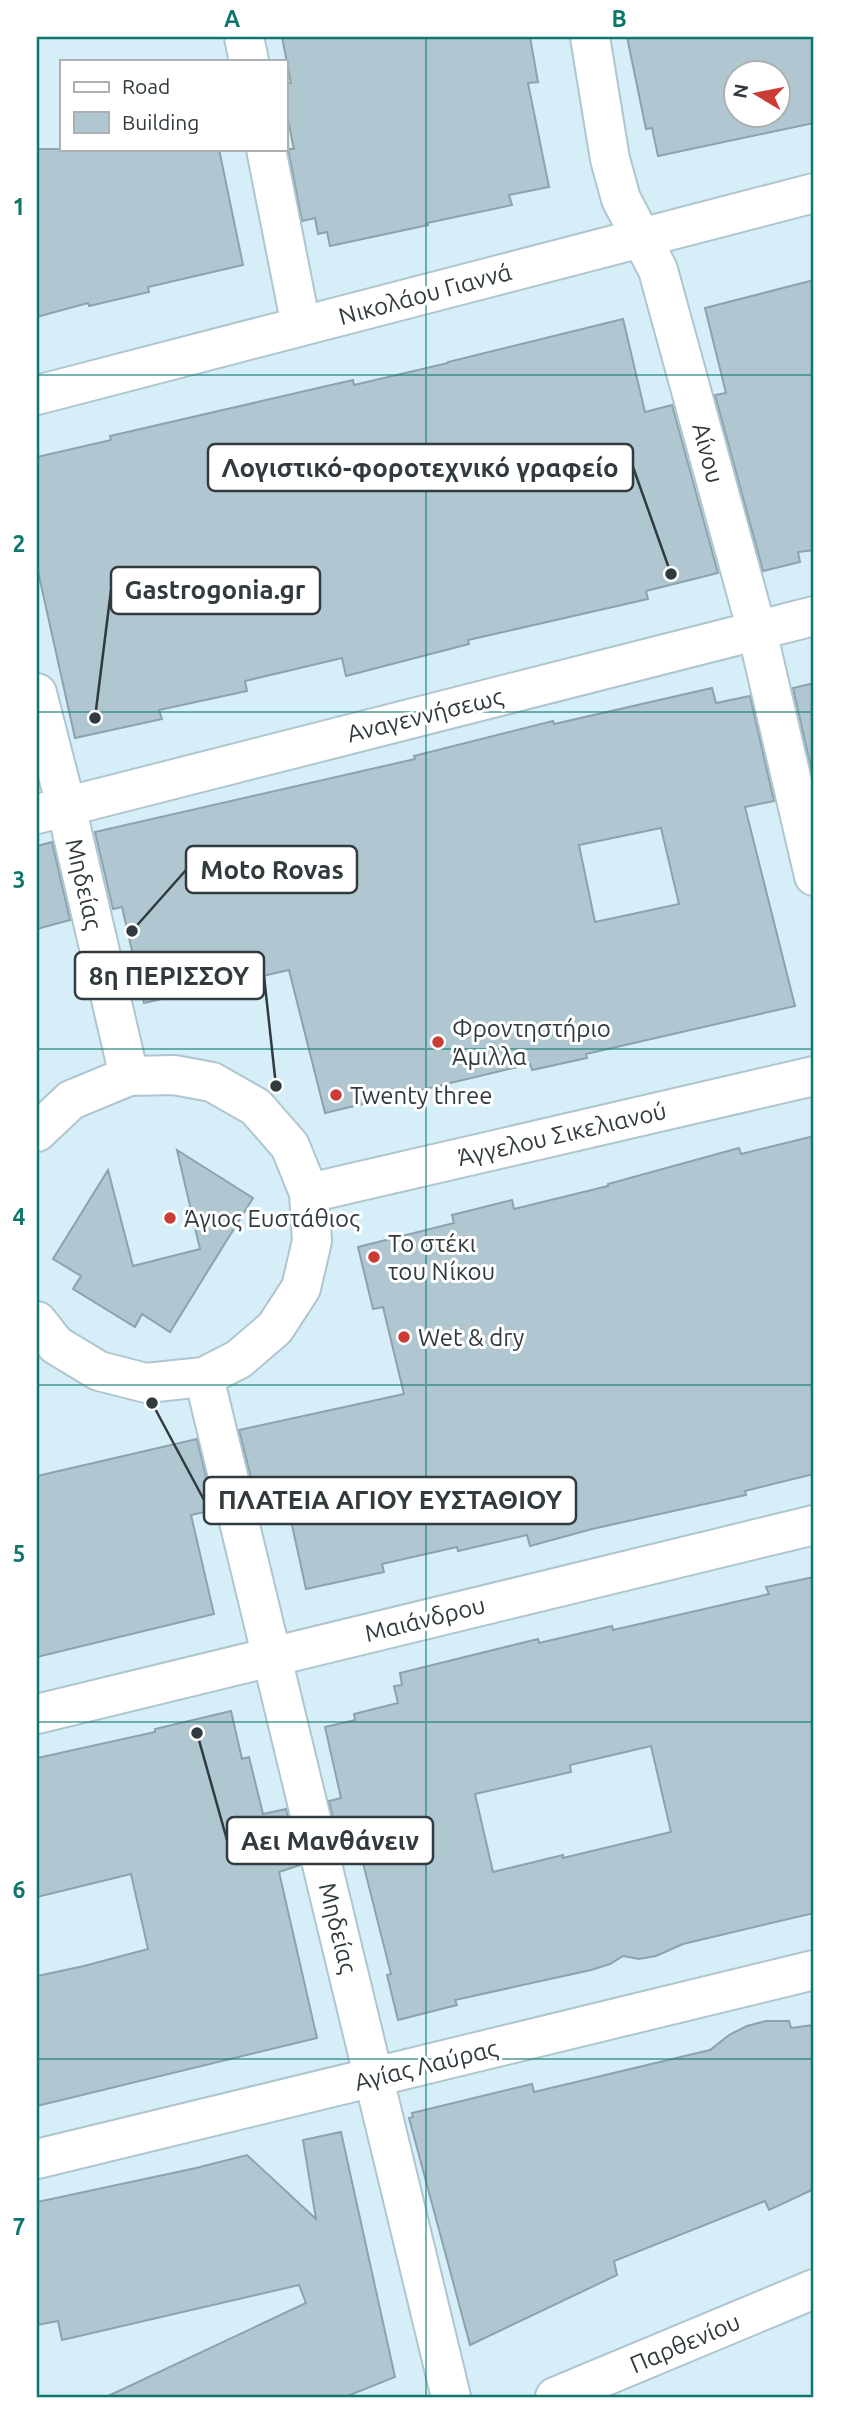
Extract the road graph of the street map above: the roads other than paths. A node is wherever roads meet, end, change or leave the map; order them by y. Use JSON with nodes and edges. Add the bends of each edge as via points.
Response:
{"nodes":[{"id":1,"x":244,"y":37,"type":"edge"},
{"id":2,"x":590,"y":37,"type":"edge"},
{"id":3,"x":249,"y":60,"type":"edge"},
{"id":4,"x":266,"y":150,"type":"edge"},
{"id":5,"x":814,"y":193,"type":"edge"},
{"id":6,"x":641,"y":238,"type":"junction"},
{"id":7,"x":301,"y":326,"type":"junction"},
{"id":8,"x":37,"y":394,"type":"edge"},
{"id":9,"x":814,"y":616,"type":"edge"},
{"id":10,"x":757,"y":631,"type":"junction"},
{"id":11,"x":37,"y":693,"type":"edge"},
{"id":12,"x":51,"y":810,"type":"edge"},
{"id":13,"x":814,"y":876,"type":"edge"},
{"id":14,"x":129,"y":1076,"type":"junction"},
{"id":15,"x":814,"y":1076,"type":"edge"},
{"id":16,"x":37,"y":1132,"type":"edge"},
{"id":17,"x":309,"y":1193,"type":"junction"},
{"id":18,"x":37,"y":1321,"type":"edge"},
{"id":19,"x":204,"y":1377,"type":"junction"},
{"id":20,"x":814,"y":1525,"type":"edge"},
{"id":21,"x":272,"y":1657,"type":"junction"},
{"id":22,"x":37,"y":1714,"type":"edge"},
{"id":23,"x":814,"y":1970,"type":"edge"},
{"id":24,"x":375,"y":2078,"type":"junction"},
{"id":25,"x":37,"y":2159,"type":"edge"},
{"id":26,"x":814,"y":2289,"type":"edge"},
{"id":27,"x":451,"y":2397,"type":"edge"},
{"id":28,"x":555,"y":2397,"type":"edge"}],
"edges":[{"from":1,"to":3,"type":"street"},
{"from":2,"to":6,"type":"street","name":"Αίνου","via":[[610,159],[621,200]]},
{"from":4,"to":7,"type":"street"},
{"from":5,"to":6,"type":"street","name":"Νικολάου Γιαννά"},
{"from":6,"to":7,"type":"street","name":"Νικολάου Γιαννά"},
{"from":6,"to":10,"type":"street","name":"Αίνου","via":[[658,270]]},
{"from":7,"to":8,"type":"street","name":"Νικολάου Γιαννά"},
{"from":9,"to":10,"type":"street","name":"Αναγεννήσεως"},
{"from":10,"to":12,"type":"street","name":"Αναγεννήσεως"},
{"from":10,"to":13,"type":"street","name":"Αίνου"},
{"from":11,"to":12,"type":"street","name":"Μηδείας"},
{"from":12,"to":14,"type":"street","name":"Μηδείας"},
{"from":14,"to":16,"type":"street","via":[[71,1100]]},
{"from":14,"to":17,"type":"street","via":[[174,1075],[212,1082],[256,1107],[290,1146]]},
{"from":15,"to":17,"type":"street","name":"Άγγελου Σικελιανού"},
{"from":17,"to":19,"type":"street","via":[[312,1241],[301,1288],[275,1328],[239,1359]]},
{"from":18,"to":19,"type":"street","via":[[57,1345],[99,1371],[146,1383]]},
{"from":19,"to":21,"type":"street","name":"Μηδείας"},
{"from":20,"to":21,"type":"street","name":"Μαιάνδρου"},
{"from":21,"to":22,"type":"street","name":"Μαιάνδρου"},
{"from":21,"to":24,"type":"street","name":"Μηδείας"},
{"from":23,"to":24,"type":"street","name":"Αγίας Λαύρας"},
{"from":24,"to":25,"type":"street","name":"Αγίας Λαύρας"},
{"from":24,"to":27,"type":"street","name":"Μηδείας"},
{"from":26,"to":28,"type":"street","name":"Παρθενίου"}]}
